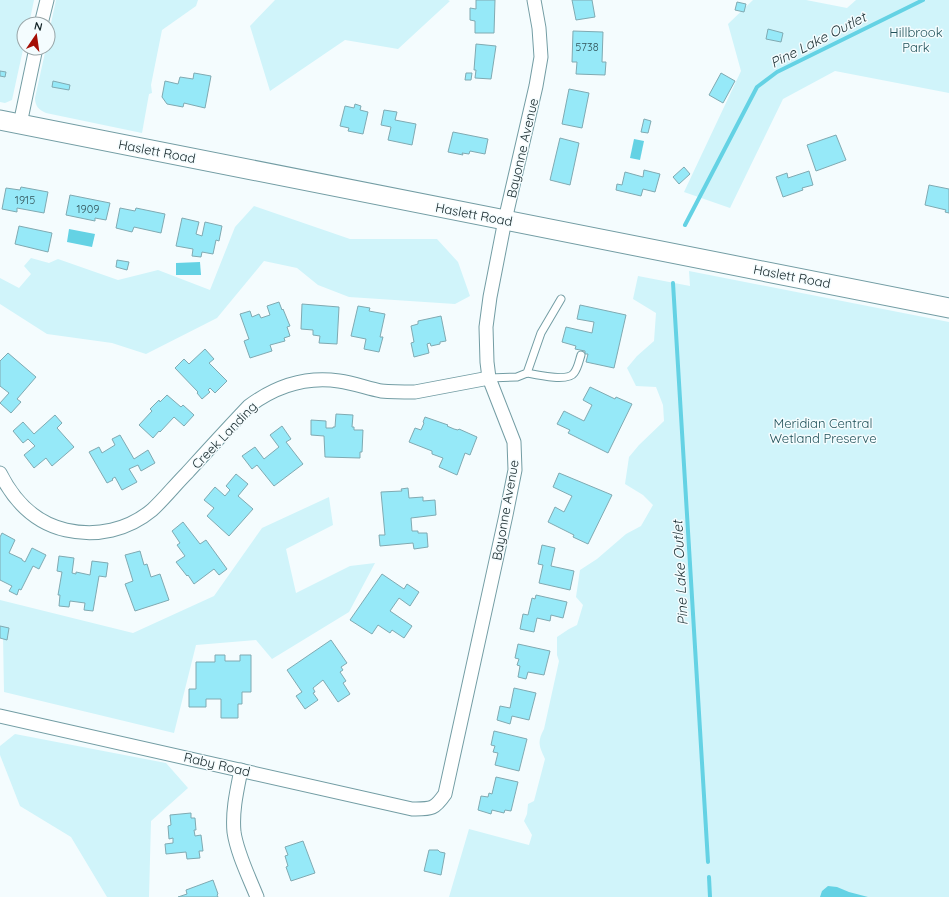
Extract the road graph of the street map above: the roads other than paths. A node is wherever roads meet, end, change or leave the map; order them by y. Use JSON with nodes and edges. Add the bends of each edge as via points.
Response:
{"nodes":[{"id":1,"x":47,"y":0,"type":"edge"},
{"id":2,"x":534,"y":0,"type":"edge"},
{"id":3,"x":43,"y":16,"type":"edge"},
{"id":4,"x":34,"y":56,"type":"edge"},
{"id":5,"x":0,"y":120,"type":"edge"},
{"id":6,"x":20,"y":124,"type":"junction"},
{"id":7,"x":505,"y":220,"type":"junction"},
{"id":8,"x":561,"y":299,"type":"dead end"},
{"id":9,"x":949,"y":308,"type":"edge"},
{"id":10,"x":582,"y":355,"type":"dead end"},
{"id":11,"x":527,"y":374,"type":"junction"},
{"id":12,"x":489,"y":378,"type":"junction"},
{"id":13,"x":0,"y":473,"type":"edge"},
{"id":14,"x":0,"y":716,"type":"edge"},
{"id":15,"x":241,"y":770,"type":"junction"},
{"id":16,"x":435,"y":807,"type":"joint"},
{"id":17,"x":257,"y":897,"type":"edge"}],
"edges":[{"from":1,"to":3,"type":"street"},
{"from":2,"to":7,"type":"street","name":"Bayonne Avenue","via":[[541,57]]},
{"from":4,"to":6,"type":"street"},
{"from":5,"to":6,"type":"main road","name":"Haslett Road"},
{"from":6,"to":7,"type":"main road","name":"Haslett Road"},
{"from":7,"to":9,"type":"main road","name":"Haslett Road"},
{"from":7,"to":12,"type":"street","name":"Bayonne Avenue","via":[[486,327]]},
{"from":8,"to":11,"type":"lane","via":[[541,333]]},
{"from":10,"to":11,"type":"lane","via":[[576,371],[568,378]]},
{"from":11,"to":12,"type":"lane"},
{"from":12,"to":13,"type":"street","name":"Creek Landing","via":[[415,392],[381,391],[328,380],[302,381],[274,390],[249,406],[153,509],[132,523],[109,531],[79,532],[48,524],[18,501]]},
{"from":12,"to":16,"type":"street","name":"Bayonne Avenue","via":[[514,442],[515,470],[445,794]]},
{"from":14,"to":15,"type":"street","name":"Raby Road"},
{"from":15,"to":16,"type":"street","name":"Raby Road","via":[[412,809]]},
{"from":15,"to":17,"type":"street","via":[[234,832]]}]}
